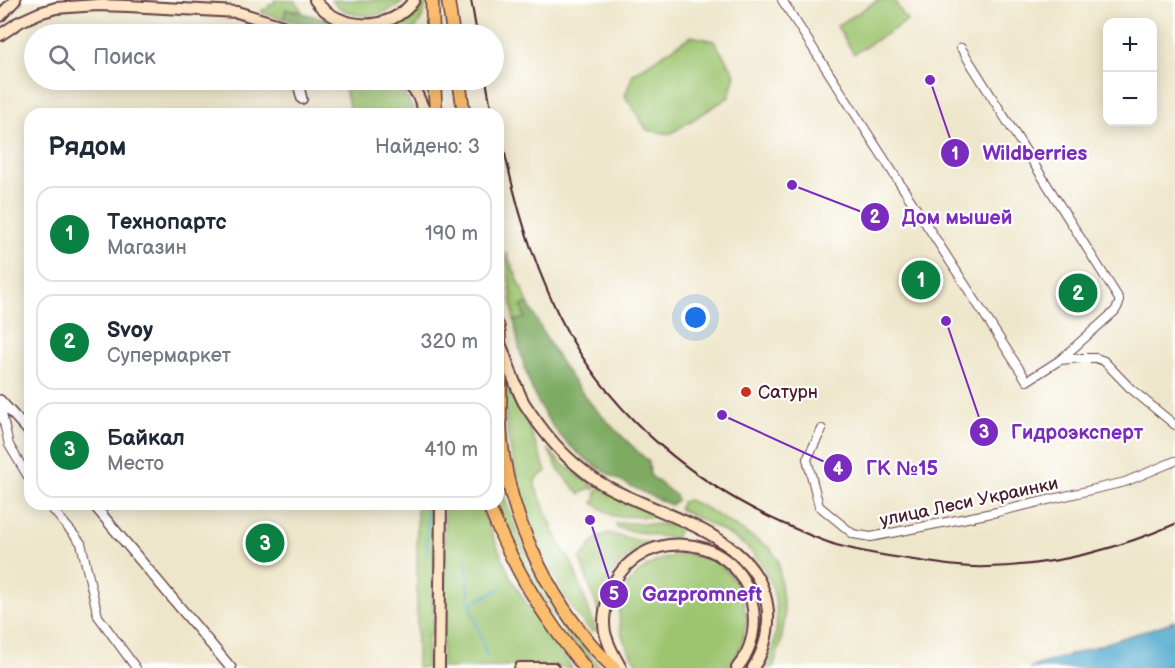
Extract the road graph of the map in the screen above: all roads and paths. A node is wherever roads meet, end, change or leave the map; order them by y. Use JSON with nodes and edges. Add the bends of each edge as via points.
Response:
{"nodes":[{"id":1,"x":15,"y":0,"type":"edge"},
{"id":2,"x":54,"y":0,"type":"edge"},
{"id":3,"x":315,"y":0,"type":"edge"},
{"id":4,"x":414,"y":0,"type":"edge"},
{"id":5,"x":432,"y":0,"type":"edge"},
{"id":6,"x":448,"y":0,"type":"edge"},
{"id":7,"x":782,"y":0,"type":"edge"},
{"id":8,"x":0,"y":16,"type":"edge"},
{"id":9,"x":256,"y":19,"type":"junction"},
{"id":10,"x":17,"y":23,"type":"junction"},
{"id":11,"x":268,"y":24,"type":"edge"},
{"id":12,"x":273,"y":24,"type":"edge"},
{"id":13,"x":355,"y":24,"type":"edge"},
{"id":14,"x":373,"y":24,"type":"edge"},
{"id":15,"x":433,"y":24,"type":"edge"},
{"id":16,"x":452,"y":24,"type":"edge"},
{"id":17,"x":0,"y":35,"type":"edge"},
{"id":18,"x":961,"y":48,"type":"dead end"},
{"id":19,"x":414,"y":90,"type":"edge"},
{"id":20,"x":435,"y":90,"type":"edge"},
{"id":21,"x":460,"y":90,"type":"edge"},
{"id":22,"x":423,"y":108,"type":"edge"},
{"id":23,"x":436,"y":108,"type":"edge"},
{"id":24,"x":463,"y":108,"type":"edge"},
{"id":25,"x":504,"y":353,"type":"edge"},
{"id":26,"x":1060,"y":360,"type":"junction"},
{"id":27,"x":0,"y":400,"type":"edge"},
{"id":28,"x":0,"y":405,"type":"edge"},
{"id":29,"x":1175,"y":425,"type":"edge"},
{"id":30,"x":24,"y":427,"type":"edge"},
{"id":31,"x":822,"y":429,"type":"dead end"},
{"id":32,"x":504,"y":458,"type":"edge"},
{"id":33,"x":1175,"y":461,"type":"edge"},
{"id":34,"x":24,"y":470,"type":"edge"},
{"id":35,"x":53,"y":510,"type":"edge"},
{"id":36,"x":98,"y":510,"type":"edge"},
{"id":37,"x":441,"y":510,"type":"edge"},
{"id":38,"x":491,"y":510,"type":"edge"},
{"id":39,"x":136,"y":668,"type":"edge"},
{"id":40,"x":231,"y":668,"type":"edge"},
{"id":41,"x":439,"y":668,"type":"edge"},
{"id":42,"x":520,"y":668,"type":"edge"},
{"id":43,"x":553,"y":668,"type":"edge"},
{"id":44,"x":585,"y":668,"type":"edge"},
{"id":45,"x":614,"y":668,"type":"edge"},
{"id":46,"x":621,"y":668,"type":"edge"},
{"id":47,"x":736,"y":668,"type":"edge"},
{"id":48,"x":753,"y":668,"type":"edge"}],
"edges":[{"from":1,"to":8,"type":"main road"},
{"from":2,"to":10,"type":"main road"},
{"from":3,"to":13,"type":"main road","via":[[334,17]]},
{"from":4,"to":14,"type":"main road","via":[[397,17]]},
{"from":5,"to":15,"type":"main road"},
{"from":6,"to":16,"type":"main road"},
{"from":7,"to":26,"type":"street","via":[[1027,381]]},
{"from":9,"to":10,"type":"main road","via":[[237,12],[97,5],[48,10]]},
{"from":9,"to":11,"type":"street"},
{"from":9,"to":12,"type":"main road"},
{"from":10,"to":17,"type":"main road"},
{"from":18,"to":26,"type":"street","via":[[1119,299],[1114,311]]},
{"from":19,"to":22,"type":"main road"},
{"from":20,"to":23,"type":"main road"},
{"from":21,"to":24,"type":"main road"},
{"from":25,"to":48,"type":"main road","via":[[525,403],[572,461],[599,482],[717,539],[753,569],[766,597],[768,624],[764,646]]},
{"from":26,"to":29,"type":"street","via":[[1104,361]]},
{"from":27,"to":30,"type":"street"},
{"from":28,"to":34,"type":"street","via":[[9,445]]},
{"from":31,"to":33,"type":"street","name":"улица Леси Украинки","via":[[807,459],[819,506],[853,534],[871,537],[1125,482]]},
{"from":32,"to":45,"type":"main road","via":[[514,505],[532,549],[559,598],[588,640]]},
{"from":35,"to":39,"type":"street","via":[[81,543],[98,616]]},
{"from":36,"to":40,"type":"street"},
{"from":37,"to":41,"type":"main road"},
{"from":38,"to":44,"type":"main road","via":[[529,591]]},
{"from":42,"to":43,"type":"main road"},
{"from":46,"to":47,"type":"main road","via":[[606,637],[605,607],[614,582],[626,566],[643,554],[657,547],[680,544],[718,554],[736,570],[747,589],[753,630],[748,649]]}]}
